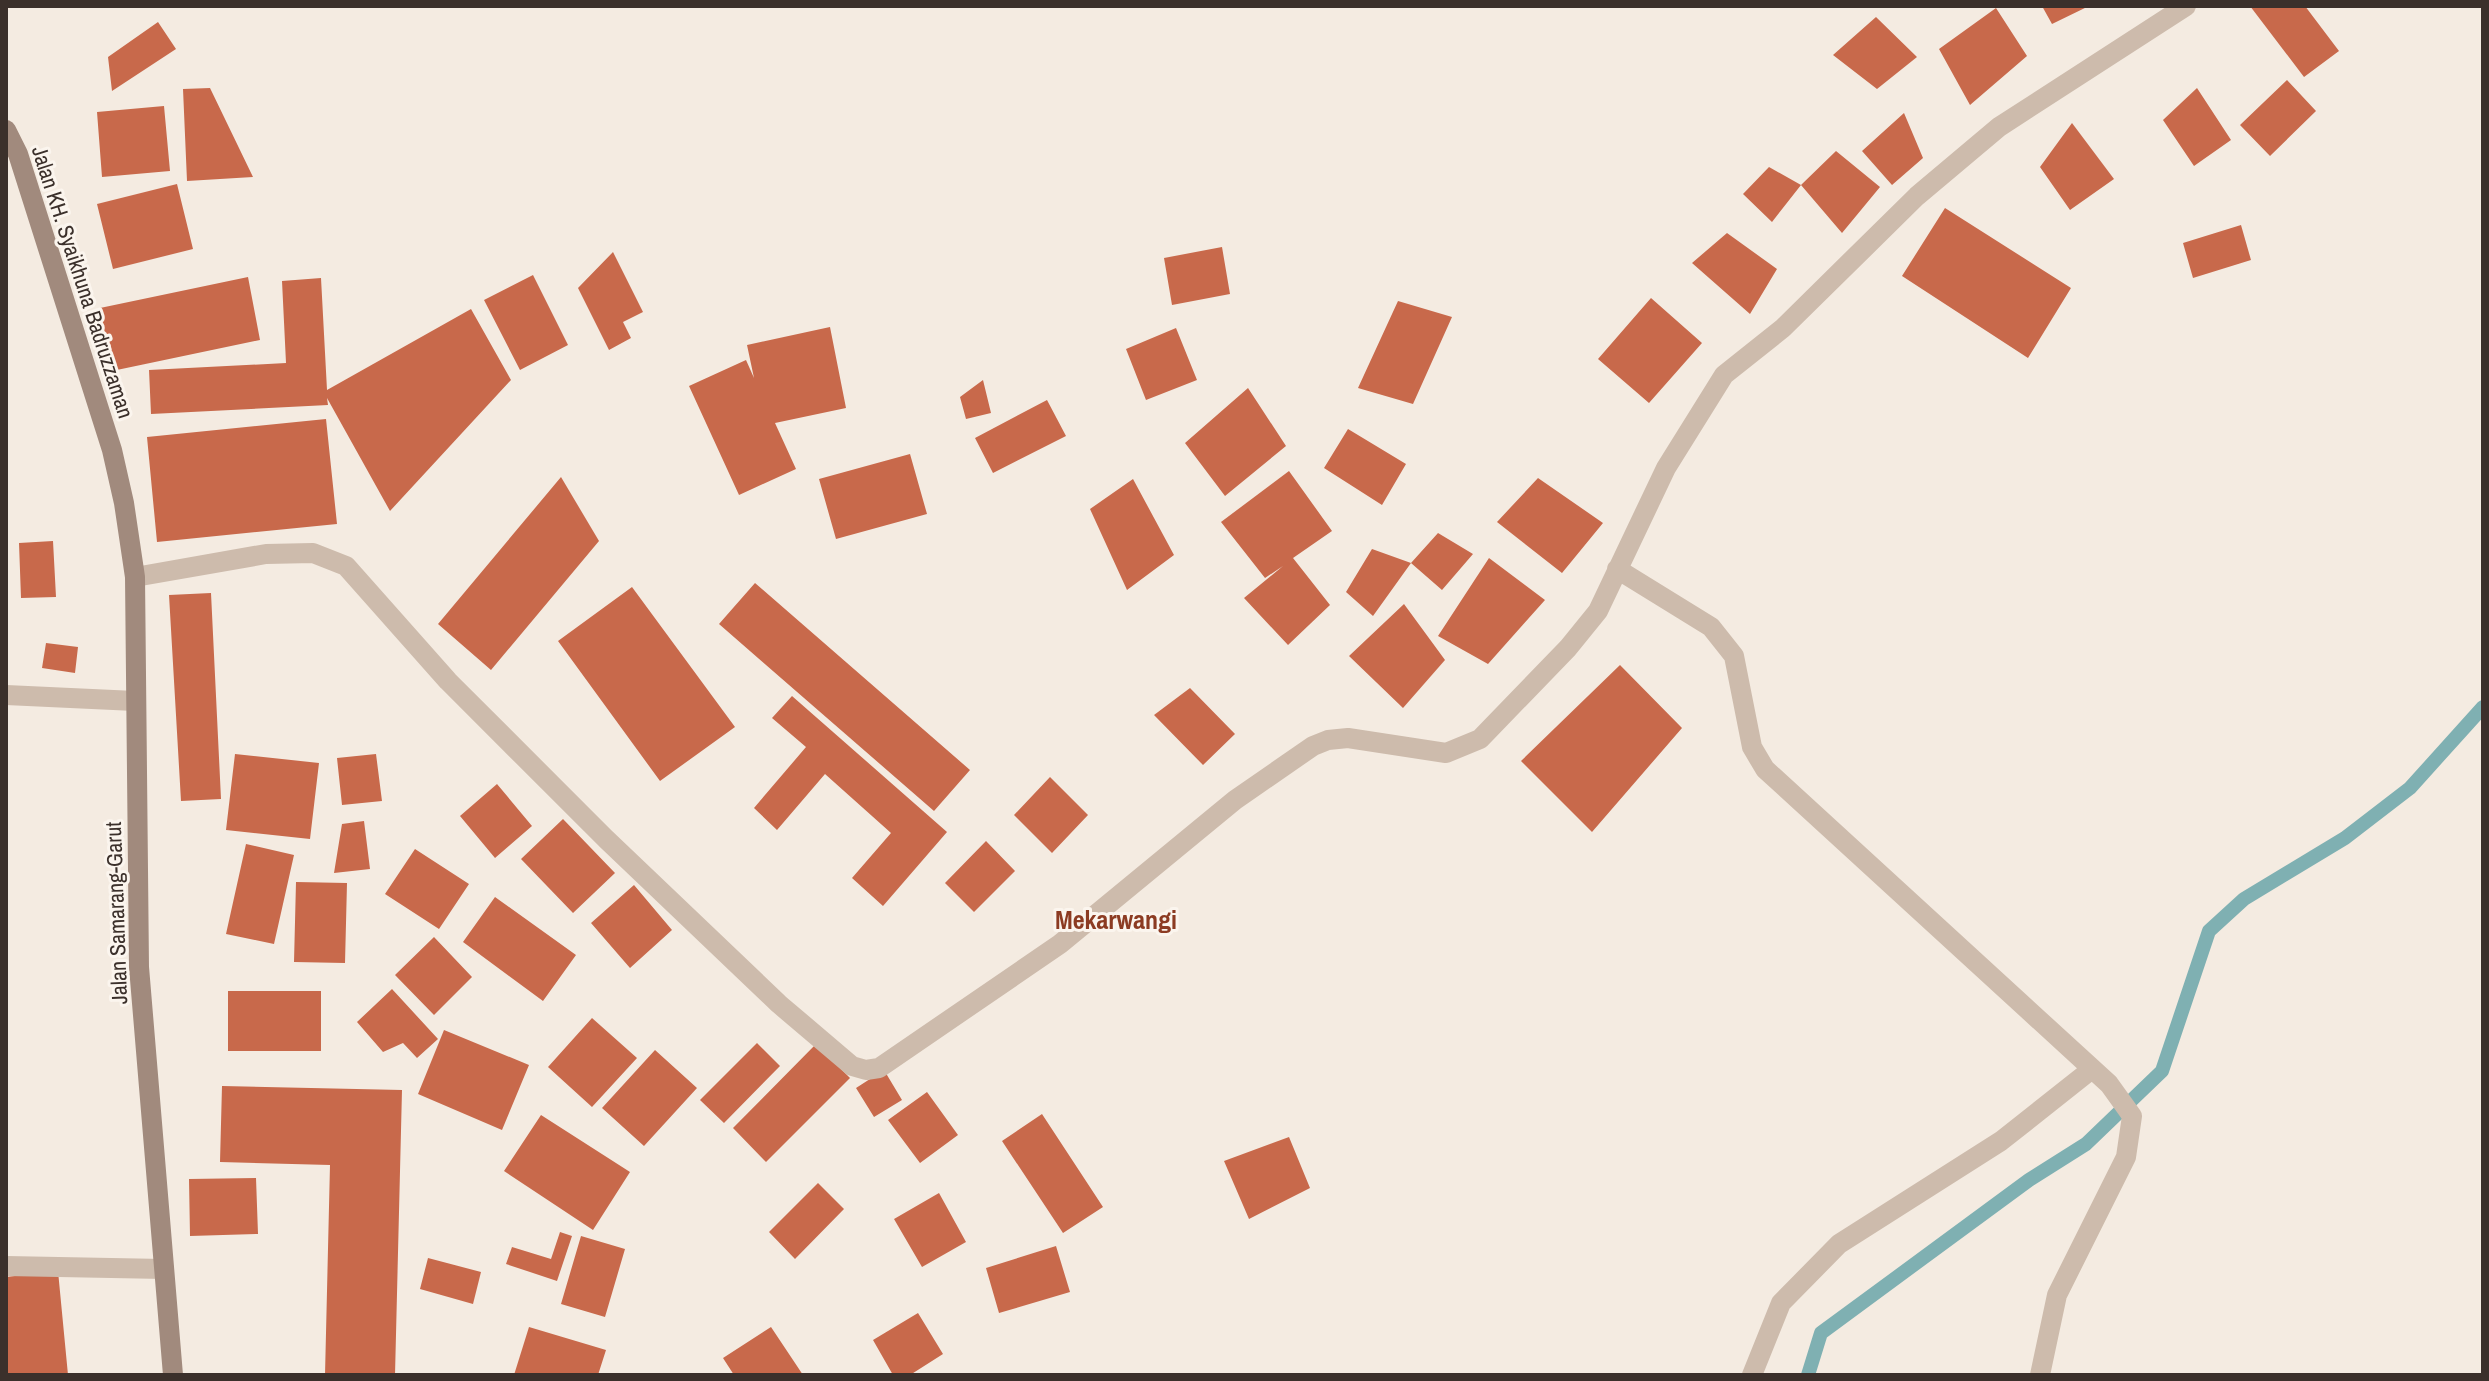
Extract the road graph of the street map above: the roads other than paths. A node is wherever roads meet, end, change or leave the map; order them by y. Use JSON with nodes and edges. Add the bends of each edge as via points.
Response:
{"nodes":[{"id":1,"x":2186,"y":6,"type":"edge"},
{"id":2,"x":6,"y":130,"type":"edge"},
{"id":3,"x":112,"y":450,"type":"joint"},
{"id":4,"x":1617,"y":569,"type":"junction"},
{"id":5,"x":135,"y":577,"type":"junction"},
{"id":6,"x":6,"y":695,"type":"edge"},
{"id":7,"x":135,"y":701,"type":"junction"},
{"id":8,"x":2092,"y":1069,"type":"junction"},
{"id":9,"x":6,"y":1266,"type":"edge"},
{"id":10,"x":164,"y":1269,"type":"junction"},
{"id":11,"x":173,"y":1375,"type":"edge"},
{"id":12,"x":1752,"y":1375,"type":"edge"},
{"id":13,"x":2040,"y":1375,"type":"edge"}],
"edges":[{"from":1,"to":4,"type":"street","via":[[1999,127],[1917,196],[1783,328],[1724,375],[1666,468]]},
{"from":2,"to":3,"type":"main road","name":"Jalan KH. Syaikhuna Badruzzaman"},
{"from":3,"to":5,"type":"main road","name":"Jalan Samarang-Garut"},
{"from":4,"to":5,"type":"street","via":[[1598,611],[1480,739],[1446,753],[1348,738],[1313,746],[1235,800],[1060,944],[879,1068],[866,1070],[852,1066],[779,1004],[606,839],[448,681],[346,566],[313,553],[266,554]]},
{"from":4,"to":8,"type":"street","via":[[1711,627],[1734,656],[1747,732],[1765,769]]},
{"from":5,"to":7,"type":"main road","name":"Jalan Samarang-Garut"},
{"from":6,"to":7,"type":"street"},
{"from":7,"to":10,"type":"main road","name":"Jalan Samarang-Garut","via":[[139,967]]},
{"from":8,"to":12,"type":"street","via":[[2001,1141],[1839,1244],[1781,1303]]},
{"from":8,"to":13,"type":"street","via":[[2132,1116],[2126,1157],[2057,1295]]},
{"from":9,"to":10,"type":"street"},
{"from":10,"to":11,"type":"main road","name":"Jalan Samarang-Garut"}]}
